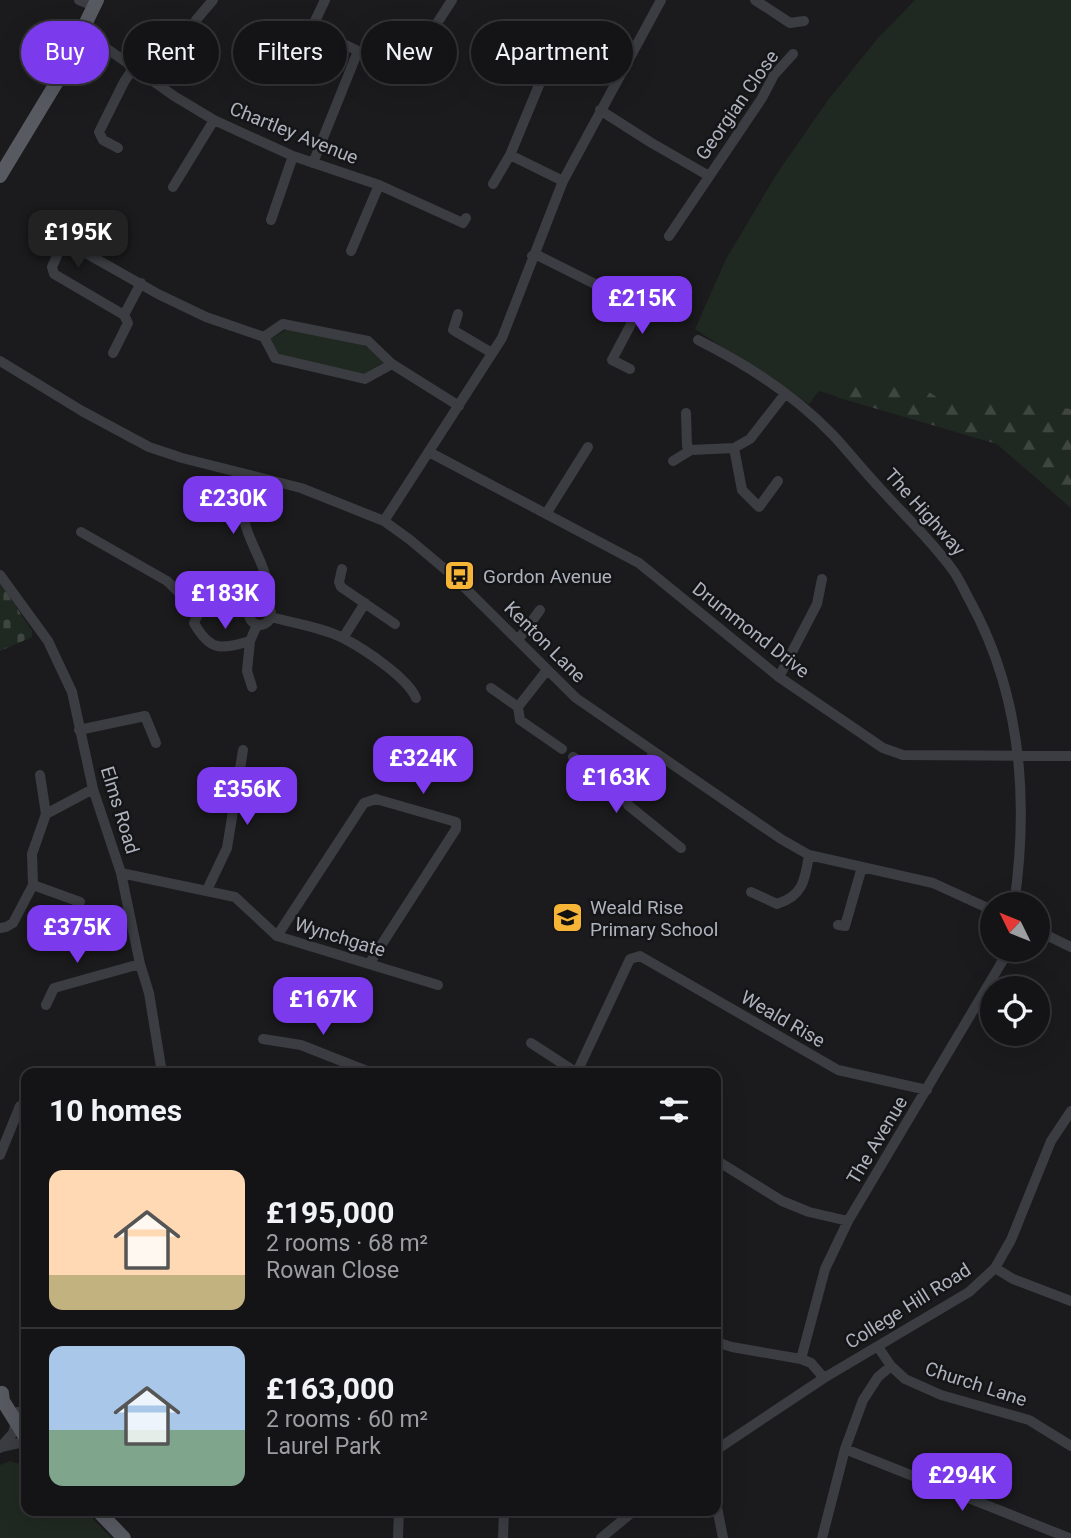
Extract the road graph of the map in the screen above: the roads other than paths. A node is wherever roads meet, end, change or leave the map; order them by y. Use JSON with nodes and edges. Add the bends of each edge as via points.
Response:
{"nodes":[{"id":1,"x":79,"y":0,"type":"edge"},
{"id":2,"x":213,"y":0,"type":"edge"},
{"id":3,"x":325,"y":0,"type":"edge"},
{"id":4,"x":453,"y":0,"type":"edge"},
{"id":5,"x":661,"y":0,"type":"edge"},
{"id":6,"x":755,"y":0,"type":"edge"},
{"id":7,"x":95,"y":3,"type":"edge"},
{"id":8,"x":196,"y":20,"type":"dead end"},
{"id":9,"x":87,"y":21,"type":"edge"},
{"id":10,"x":804,"y":21,"type":"dead end"},
{"id":11,"x":358,"y":51,"type":"junction"},
{"id":12,"x":793,"y":54,"type":"dead end"},
{"id":13,"x":55,"y":84,"type":"edge"},
{"id":14,"x":123,"y":84,"type":"edge"},
{"id":15,"x":159,"y":84,"type":"edge"},
{"id":16,"x":538,"y":84,"type":"edge"},
{"id":17,"x":600,"y":110,"type":"junction"},
{"id":18,"x":214,"y":120,"type":"junction"},
{"id":19,"x":118,"y":148,"type":"dead end"},
{"id":20,"x":510,"y":155,"type":"junction"},
{"id":21,"x":293,"y":156,"type":"junction"},
{"id":22,"x":313,"y":163,"type":"junction"},
{"id":23,"x":0,"y":176,"type":"edge"},
{"id":24,"x":709,"y":176,"type":"junction"},
{"id":25,"x":563,"y":181,"type":"junction"},
{"id":26,"x":493,"y":184,"type":"dead end"},
{"id":27,"x":379,"y":185,"type":"junction"},
{"id":28,"x":173,"y":187,"type":"dead end"},
{"id":29,"x":466,"y":218,"type":"dead end"},
{"id":30,"x":271,"y":220,"type":"dead end"},
{"id":31,"x":38,"y":226,"type":"dead end"},
{"id":32,"x":669,"y":236,"type":"dead end"},
{"id":33,"x":64,"y":240,"type":"junction"},
{"id":34,"x":351,"y":251,"type":"dead end"},
{"id":35,"x":532,"y":256,"type":"junction"},
{"id":36,"x":141,"y":283,"type":"junction"},
{"id":37,"x":640,"y":307,"type":"junction"},
{"id":38,"x":458,"y":314,"type":"dead end"},
{"id":39,"x":124,"y":315,"type":"junction"},
{"id":40,"x":661,"y":317,"type":"dead end"},
{"id":41,"x":264,"y":337,"type":"junction"},
{"id":42,"x":698,"y":340,"type":"dead end"},
{"id":43,"x":113,"y":353,"type":"dead end"},
{"id":44,"x":492,"y":353,"type":"junction"},
{"id":45,"x":0,"y":361,"type":"edge"},
{"id":46,"x":392,"y":364,"type":"junction"},
{"id":47,"x":630,"y":369,"type":"dead end"},
{"id":48,"x":785,"y":394,"type":"junction"},
{"id":49,"x":459,"y":406,"type":"junction"},
{"id":50,"x":686,"y":413,"type":"dead end"},
{"id":51,"x":589,"y":447,"type":"dead end"},
{"id":52,"x":734,"y":448,"type":"junction"},
{"id":53,"x":691,"y":450,"type":"junction"},
{"id":54,"x":429,"y":453,"type":"junction"},
{"id":55,"x":673,"y":461,"type":"dead end"},
{"id":56,"x":250,"y":475,"type":"junction"},
{"id":57,"x":778,"y":481,"type":"dead end"},
{"id":58,"x":545,"y":514,"type":"junction"},
{"id":59,"x":384,"y":521,"type":"junction"},
{"id":60,"x":81,"y":532,"type":"dead end"},
{"id":61,"x":342,"y":569,"type":"dead end"},
{"id":62,"x":0,"y":575,"type":"edge"},
{"id":63,"x":822,"y":579,"type":"dead end"},
{"id":64,"x":365,"y":603,"type":"junction"},
{"id":65,"x":265,"y":604,"type":"junction"},
{"id":66,"x":250,"y":609,"type":"junction"},
{"id":67,"x":540,"y":610,"type":"dead end"},
{"id":68,"x":198,"y":611,"type":"junction"},
{"id":69,"x":271,"y":617,"type":"junction"},
{"id":70,"x":395,"y":624,"type":"dead end"},
{"id":71,"x":257,"y":625,"type":"junction"},
{"id":72,"x":343,"y":638,"type":"junction"},
{"id":73,"x":517,"y":640,"type":"junction"},
{"id":74,"x":250,"y":641,"type":"junction"},
{"id":75,"x":547,"y":670,"type":"junction"},
{"id":76,"x":779,"y":677,"type":"junction"},
{"id":77,"x":253,"y":687,"type":"dead end"},
{"id":78,"x":491,"y":688,"type":"dead end"},
{"id":79,"x":415,"y":698,"type":"dead end"},
{"id":80,"x":518,"y":707,"type":"junction"},
{"id":81,"x":79,"y":730,"type":"junction"},
{"id":82,"x":156,"y":743,"type":"dead end"},
{"id":83,"x":562,"y":749,"type":"dead end"},
{"id":84,"x":243,"y":750,"type":"dead end"},
{"id":85,"x":654,"y":752,"type":"junction"},
{"id":86,"x":1019,"y":756,"type":"junction"},
{"id":87,"x":1071,"y":756,"type":"edge"},
{"id":88,"x":573,"y":757,"type":"dead end"},
{"id":89,"x":40,"y":775,"type":"dead end"},
{"id":90,"x":625,"y":787,"type":"junction"},
{"id":91,"x":93,"y":789,"type":"junction"},
{"id":92,"x":46,"y":814,"type":"junction"},
{"id":93,"x":681,"y":848,"type":"dead end"},
{"id":94,"x":809,"y":856,"type":"junction"},
{"id":95,"x":862,"y":867,"type":"junction"},
{"id":96,"x":121,"y":873,"type":"junction"},
{"id":97,"x":33,"y":885,"type":"junction"},
{"id":98,"x":207,"y":890,"type":"junction"},
{"id":99,"x":751,"y":892,"type":"dead end"},
{"id":100,"x":1016,"y":892,"type":"edge"},
{"id":101,"x":80,"y":902,"type":"dead end"},
{"id":102,"x":980,"y":904,"type":"edge"},
{"id":103,"x":838,"y":925,"type":"dead end"},
{"id":104,"x":0,"y":928,"type":"edge"},
{"id":105,"x":277,"y":936,"type":"junction"},
{"id":106,"x":1050,"y":936,"type":"edge"},
{"id":107,"x":1071,"y":946,"type":"edge"},
{"id":108,"x":1002,"y":962,"type":"edge"},
{"id":109,"x":140,"y":964,"type":"junction"},
{"id":110,"x":369,"y":964,"type":"junction"},
{"id":111,"x":438,"y":985,"type":"dead end"},
{"id":112,"x":47,"y":1005,"type":"dead end"},
{"id":113,"x":263,"y":1039,"type":"dead end"},
{"id":114,"x":531,"y":1043,"type":"dead end"},
{"id":115,"x":161,"y":1068,"type":"edge"},
{"id":116,"x":359,"y":1068,"type":"edge"},
{"id":117,"x":569,"y":1068,"type":"edge"},
{"id":118,"x":579,"y":1068,"type":"edge"},
{"id":119,"x":927,"y":1090,"type":"junction"},
{"id":120,"x":20,"y":1106,"type":"dead end"},
{"id":121,"x":1071,"y":1111,"type":"edge"},
{"id":122,"x":0,"y":1155,"type":"edge"},
{"id":123,"x":721,"y":1163,"type":"edge"},
{"id":124,"x":848,"y":1221,"type":"junction"},
{"id":125,"x":995,"y":1268,"type":"junction"},
{"id":126,"x":1071,"y":1301,"type":"edge"},
{"id":127,"x":721,"y":1344,"type":"edge"},
{"id":128,"x":878,"y":1347,"type":"junction"},
{"id":129,"x":801,"y":1359,"type":"junction"},
{"id":130,"x":891,"y":1366,"type":"junction"},
{"id":131,"x":824,"y":1378,"type":"junction"},
{"id":132,"x":1,"y":1392,"type":"edge"},
{"id":133,"x":21,"y":1417,"type":"edge"},
{"id":134,"x":21,"y":1420,"type":"edge"},
{"id":135,"x":21,"y":1443,"type":"edge"},
{"id":136,"x":1071,"y":1446,"type":"edge"},
{"id":137,"x":1,"y":1447,"type":"edge"},
{"id":138,"x":721,"y":1447,"type":"edge"},
{"id":139,"x":845,"y":1449,"type":"junction"},
{"id":140,"x":103,"y":1516,"type":"edge"},
{"id":141,"x":400,"y":1516,"type":"edge"},
{"id":142,"x":505,"y":1516,"type":"edge"},
{"id":143,"x":628,"y":1516,"type":"edge"},
{"id":144,"x":719,"y":1516,"type":"edge"},
{"id":145,"x":124,"y":1538,"type":"edge"},
{"id":146,"x":398,"y":1538,"type":"edge"},
{"id":147,"x":503,"y":1538,"type":"edge"},
{"id":148,"x":601,"y":1538,"type":"edge"},
{"id":149,"x":723,"y":1538,"type":"edge"},
{"id":150,"x":822,"y":1538,"type":"edge"},
{"id":151,"x":1069,"y":1538,"type":"edge"}],
"edges":[{"from":1,"to":7,"type":"street"},
{"from":2,"to":8,"type":"street"},
{"from":3,"to":11,"type":"street","via":[[315,21],[321,33]]},
{"from":4,"to":11,"type":"street","via":[[410,65],[398,69]]},
{"from":5,"to":17,"type":"street"},
{"from":6,"to":10,"type":"street","via":[[790,23]]},
{"from":7,"to":9,"type":"main road"},
{"from":11,"to":22,"type":"street"},
{"from":12,"to":24,"type":"street","name":"Georgian Close","via":[[774,75]]},
{"from":13,"to":23,"type":"main road"},
{"from":14,"to":19,"type":"street","via":[[99,132],[103,140]]},
{"from":15,"to":18,"type":"street","name":"Chartley Avenue"},
{"from":16,"to":20,"type":"street"},
{"from":17,"to":24,"type":"street","name":"Georgian Close"},
{"from":17,"to":25,"type":"street"},
{"from":18,"to":21,"type":"street","name":"Chartley Avenue"},
{"from":18,"to":28,"type":"street"},
{"from":20,"to":25,"type":"street"},
{"from":20,"to":26,"type":"street"},
{"from":21,"to":22,"type":"street","name":"Chartley Avenue"},
{"from":21,"to":30,"type":"street"},
{"from":22,"to":27,"type":"street","name":"Chartley Avenue"},
{"from":24,"to":32,"type":"street","name":"Georgian Close"},
{"from":25,"to":35,"type":"street"},
{"from":27,"to":29,"type":"street","name":"Chartley Avenue","via":[[463,223]]},
{"from":27,"to":34,"type":"street"},
{"from":31,"to":33,"type":"street"},
{"from":33,"to":36,"type":"street"},
{"from":33,"to":39,"type":"street","via":[[52,267],[54,274]]},
{"from":35,"to":37,"type":"street"},
{"from":35,"to":44,"type":"street","via":[[502,338]]},
{"from":36,"to":39,"type":"street"},
{"from":36,"to":41,"type":"street","via":[[206,317]]},
{"from":37,"to":40,"type":"street"},
{"from":37,"to":47,"type":"street","via":[[612,360]]},
{"from":38,"to":44,"type":"street","via":[[453,330]]},
{"from":39,"to":43,"type":"street","via":[[128,323]]},
{"from":41,"to":46,"type":"street","via":[[283,324],[368,341]]},
{"from":41,"to":46,"type":"street","via":[[275,358],[365,379]]},
{"from":42,"to":48,"type":"street","name":"The Highway"},
{"from":44,"to":49,"type":"street"},
{"from":45,"to":56,"type":"street","name":"Kenton Lane","via":[[149,447]]},
{"from":46,"to":49,"type":"street"},
{"from":48,"to":52,"type":"street","via":[[750,439]]},
{"from":48,"to":86,"type":"street","name":"The Highway","via":[[830,433],[953,569],[987,633],[1006,690]]},
{"from":49,"to":54,"type":"street"},
{"from":50,"to":53,"type":"street"},
{"from":51,"to":58,"type":"street"},
{"from":52,"to":53,"type":"street"},
{"from":52,"to":57,"type":"street","via":[[742,490],[759,507]]},
{"from":53,"to":55,"type":"street"},
{"from":54,"to":58,"type":"street","name":"Drummond Drive"},
{"from":54,"to":59,"type":"street"},
{"from":56,"to":59,"type":"street","name":"Kenton Lane","via":[[323,496]]},
{"from":56,"to":65,"type":"street","via":[[244,517],[265,571]]},
{"from":58,"to":76,"type":"street","name":"Drummond Drive","via":[[639,563]]},
{"from":59,"to":73,"type":"street","name":"Kenton Lane","via":[[427,553]]},
{"from":60,"to":68,"type":"street","via":[[167,581]]},
{"from":61,"to":64,"type":"street","via":[[341,587]]},
{"from":62,"to":81,"type":"street","name":"Elms Road","via":[[48,641],[72,692]]},
{"from":63,"to":76,"type":"street","via":[[817,604]]},
{"from":64,"to":70,"type":"street"},
{"from":64,"to":72,"type":"street"},
{"from":65,"to":66,"type":"street"},
{"from":65,"to":69,"type":"street"},
{"from":66,"to":68,"type":"street","via":[[225,601]]},
{"from":66,"to":71,"type":"street","via":[[249,617]]},
{"from":67,"to":73,"type":"street"},
{"from":68,"to":74,"type":"street","via":[[194,622],[204,640],[215,647]]},
{"from":69,"to":71,"type":"street"},
{"from":69,"to":72,"type":"street"},
{"from":71,"to":74,"type":"street"},
{"from":72,"to":79,"type":"street","via":[[389,669]]},
{"from":73,"to":75,"type":"street","name":"Kenton Lane"},
{"from":74,"to":77,"type":"street","via":[[247,671]]},
{"from":75,"to":80,"type":"street"},
{"from":75,"to":85,"type":"street","name":"Kenton Lane","via":[[576,698]]},
{"from":76,"to":86,"type":"street","name":"Drummond Drive","via":[[883,748],[903,755]]},
{"from":78,"to":80,"type":"street"},
{"from":80,"to":83,"type":"street","via":[[520,720]]},
{"from":81,"to":82,"type":"street","via":[[145,716]]},
{"from":81,"to":91,"type":"street","name":"Elms Road"},
{"from":84,"to":98,"type":"street","via":[[227,848]]},
{"from":85,"to":90,"type":"street"},
{"from":85,"to":94,"type":"street","name":"Kenton Lane"},
{"from":86,"to":87,"type":"street","name":"Drummond Drive"},
{"from":86,"to":100,"type":"street","name":"The Highway","via":[[1023,813]]},
{"from":88,"to":90,"type":"street","via":[[611,783]]},
{"from":89,"to":92,"type":"street"},
{"from":90,"to":93,"type":"street","via":[[628,805]]},
{"from":91,"to":92,"type":"street"},
{"from":91,"to":96,"type":"street","name":"Elms Road"},
{"from":92,"to":97,"type":"street","via":[[32,854]]},
{"from":94,"to":95,"type":"street","name":"Kenton Lane"},
{"from":94,"to":99,"type":"street","via":[[801,887],[791,900],[777,904]]},
{"from":95,"to":102,"type":"street","name":"Kenton Lane","via":[[933,883]]},
{"from":95,"to":103,"type":"street","via":[[845,926]]},
{"from":96,"to":98,"type":"street","name":"Wynchgate"},
{"from":96,"to":109,"type":"street","name":"Elms Road"},
{"from":97,"to":101,"type":"street"},
{"from":97,"to":104,"type":"street","via":[[13,923]]},
{"from":98,"to":105,"type":"street","name":"Wynchgate","via":[[235,897]]},
{"from":105,"to":110,"type":"street","name":"Wynchgate"},
{"from":105,"to":110,"type":"street","via":[[364,803],[376,799],[456,822],[456,829]]},
{"from":106,"to":107,"type":"street"},
{"from":108,"to":119,"type":"street","name":"The Avenue"},
{"from":109,"to":112,"type":"street","via":[[54,988]]},
{"from":109,"to":115,"type":"street","name":"Elms Road"},
{"from":110,"to":111,"type":"street","name":"Wynchgate"},
{"from":113,"to":116,"type":"street","via":[[301,1045]]},
{"from":114,"to":117,"type":"street"},
{"from":118,"to":119,"type":"street","name":"Weald Rise","via":[[631,959],[640,956],[838,1070]]},
{"from":119,"to":124,"type":"street","name":"The Avenue"},
{"from":120,"to":122,"type":"street"},
{"from":121,"to":125,"type":"street","name":"College Hill Road","via":[[1051,1140],[1012,1240]]},
{"from":123,"to":124,"type":"street","via":[[782,1201]]},
{"from":124,"to":129,"type":"street","name":"The Avenue","via":[[825,1269]]},
{"from":125,"to":126,"type":"street"},
{"from":125,"to":128,"type":"street","name":"College Hill Road","via":[[969,1292]]},
{"from":127,"to":129,"type":"street"},
{"from":128,"to":130,"type":"street","name":"Church Lane"},
{"from":128,"to":131,"type":"street","name":"College Hill Road"},
{"from":129,"to":131,"type":"street"},
{"from":130,"to":136,"type":"street","name":"Church Lane","via":[[905,1379],[941,1395],[1029,1420]]},
{"from":130,"to":139,"type":"street","via":[[863,1399]]},
{"from":131,"to":138,"type":"street","name":"College Hill Road"},
{"from":132,"to":133,"type":"main road","via":[[3,1401]]},
{"from":134,"to":137,"type":"street"},
{"from":135,"to":137,"type":"street"},
{"from":139,"to":150,"type":"street"},
{"from":139,"to":151,"type":"street"},
{"from":140,"to":145,"type":"main road"},
{"from":141,"to":146,"type":"street"},
{"from":142,"to":147,"type":"street"},
{"from":143,"to":148,"type":"street"},
{"from":144,"to":149,"type":"street"}]}
